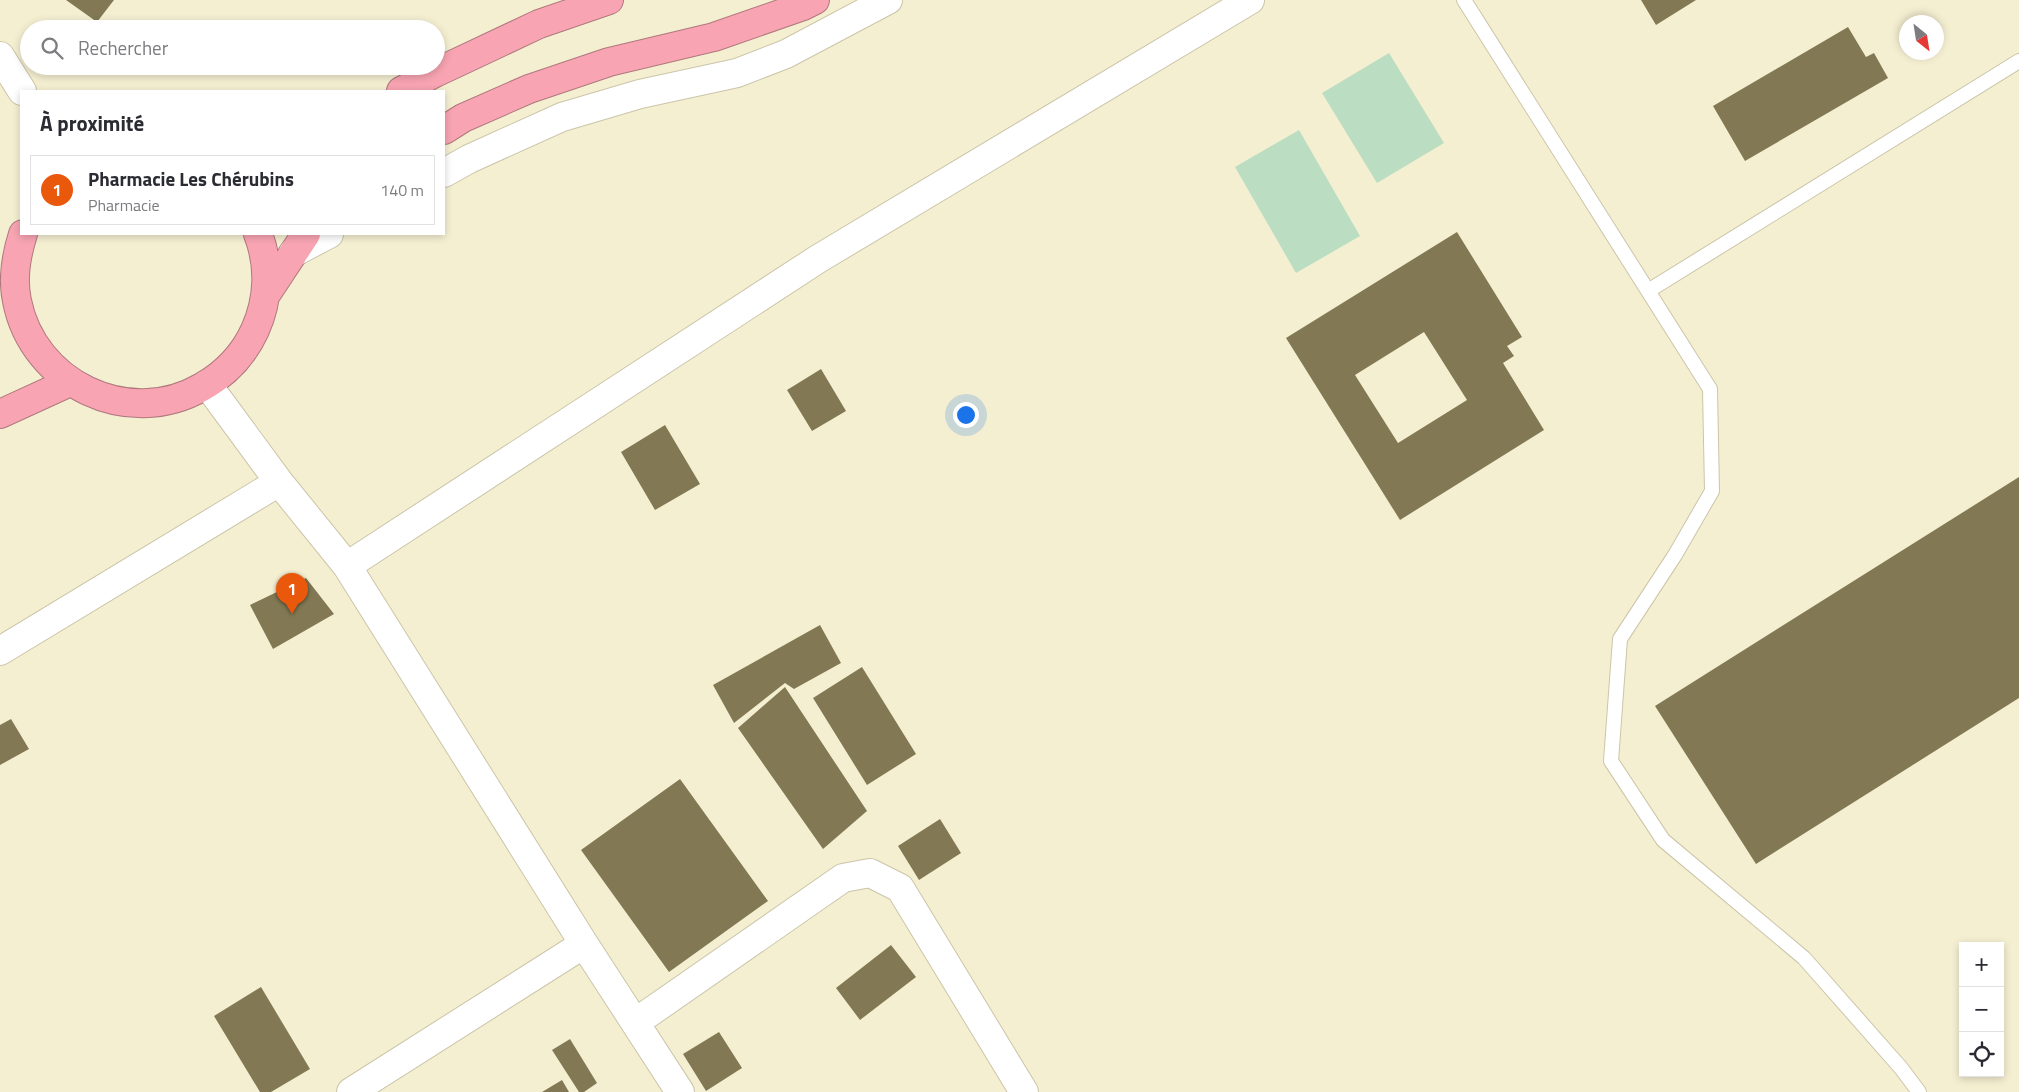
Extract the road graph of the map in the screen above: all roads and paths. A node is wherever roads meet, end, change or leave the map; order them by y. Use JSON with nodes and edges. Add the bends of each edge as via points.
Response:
{"nodes":[{"id":1,"x":609,"y":0,"type":"edge"},
{"id":2,"x":816,"y":0,"type":"edge"},
{"id":3,"x":888,"y":0,"type":"edge"},
{"id":4,"x":1250,"y":0,"type":"edge"},
{"id":5,"x":1464,"y":0,"type":"edge"},
{"id":6,"x":0,"y":56,"type":"edge"},
{"id":7,"x":2019,"y":61,"type":"edge"},
{"id":8,"x":445,"y":68,"type":"edge"},
{"id":9,"x":431,"y":75,"type":"edge"},
{"id":10,"x":21,"y":90,"type":"edge"},
{"id":11,"x":403,"y":90,"type":"edge"},
{"id":12,"x":445,"y":129,"type":"edge"},
{"id":13,"x":445,"y":172,"type":"edge"},
{"id":14,"x":23,"y":235,"type":"edge"},
{"id":15,"x":258,"y":235,"type":"edge"},
{"id":16,"x":326,"y":235,"type":"edge"},
{"id":17,"x":300,"y":244,"type":"edge"},
{"id":18,"x":8,"y":275,"type":"edge"},
{"id":19,"x":1648,"y":291,"type":"junction"},
{"id":20,"x":265,"y":296,"type":"junction"},
{"id":21,"x":70,"y":382,"type":"junction"},
{"id":22,"x":207,"y":384,"type":"junction"},
{"id":23,"x":0,"y":414,"type":"edge"},
{"id":24,"x":279,"y":482,"type":"junction"},
{"id":25,"x":347,"y":566,"type":"junction"},
{"id":26,"x":0,"y":651,"type":"edge"},
{"id":27,"x":584,"y":944,"type":"junction"},
{"id":28,"x":636,"y":1022,"type":"junction"},
{"id":29,"x":383,"y":1084,"type":"edge"},
{"id":30,"x":351,"y":1092,"type":"edge"},
{"id":31,"x":680,"y":1092,"type":"edge"},
{"id":32,"x":1024,"y":1092,"type":"edge"},
{"id":33,"x":1919,"y":1092,"type":"edge"}],
"edges":[{"from":1,"to":8,"type":"highway","via":[[539,24]]},
{"from":2,"to":12,"type":"highway","via":[[714,37],[609,62],[538,86]]},
{"from":3,"to":13,"type":"street","via":[[786,54],[737,73],[640,94],[562,117]]},
{"from":4,"to":25,"type":"street","via":[[818,260]]},
{"from":5,"to":19,"type":"lane"},
{"from":6,"to":10,"type":"street"},
{"from":7,"to":19,"type":"lane"},
{"from":9,"to":11,"type":"highway"},
{"from":14,"to":18,"type":"highway"},
{"from":15,"to":20,"type":"highway","via":[[266,266]]},
{"from":16,"to":17,"type":"street"},
{"from":17,"to":20,"type":"highway"},
{"from":18,"to":21,"type":"highway","via":[[27,332],[45,360]]},
{"from":19,"to":33,"type":"lane","via":[[1710,389],[1712,491],[1676,555],[1620,639],[1611,761],[1663,840],[1804,958],[1902,1068]]},
{"from":20,"to":22,"type":"highway","via":[[251,337],[232,363]]},
{"from":21,"to":22,"type":"highway","via":[[102,398],[138,403],[174,399]]},
{"from":21,"to":23,"type":"highway"},
{"from":22,"to":24,"type":"street"},
{"from":24,"to":25,"type":"street"},
{"from":24,"to":26,"type":"street"},
{"from":25,"to":27,"type":"street"},
{"from":27,"to":28,"type":"street"},
{"from":27,"to":29,"type":"street"},
{"from":28,"to":31,"type":"street"},
{"from":28,"to":32,"type":"street","via":[[842,878],[870,873],[900,888]]},
{"from":29,"to":30,"type":"street"}]}
